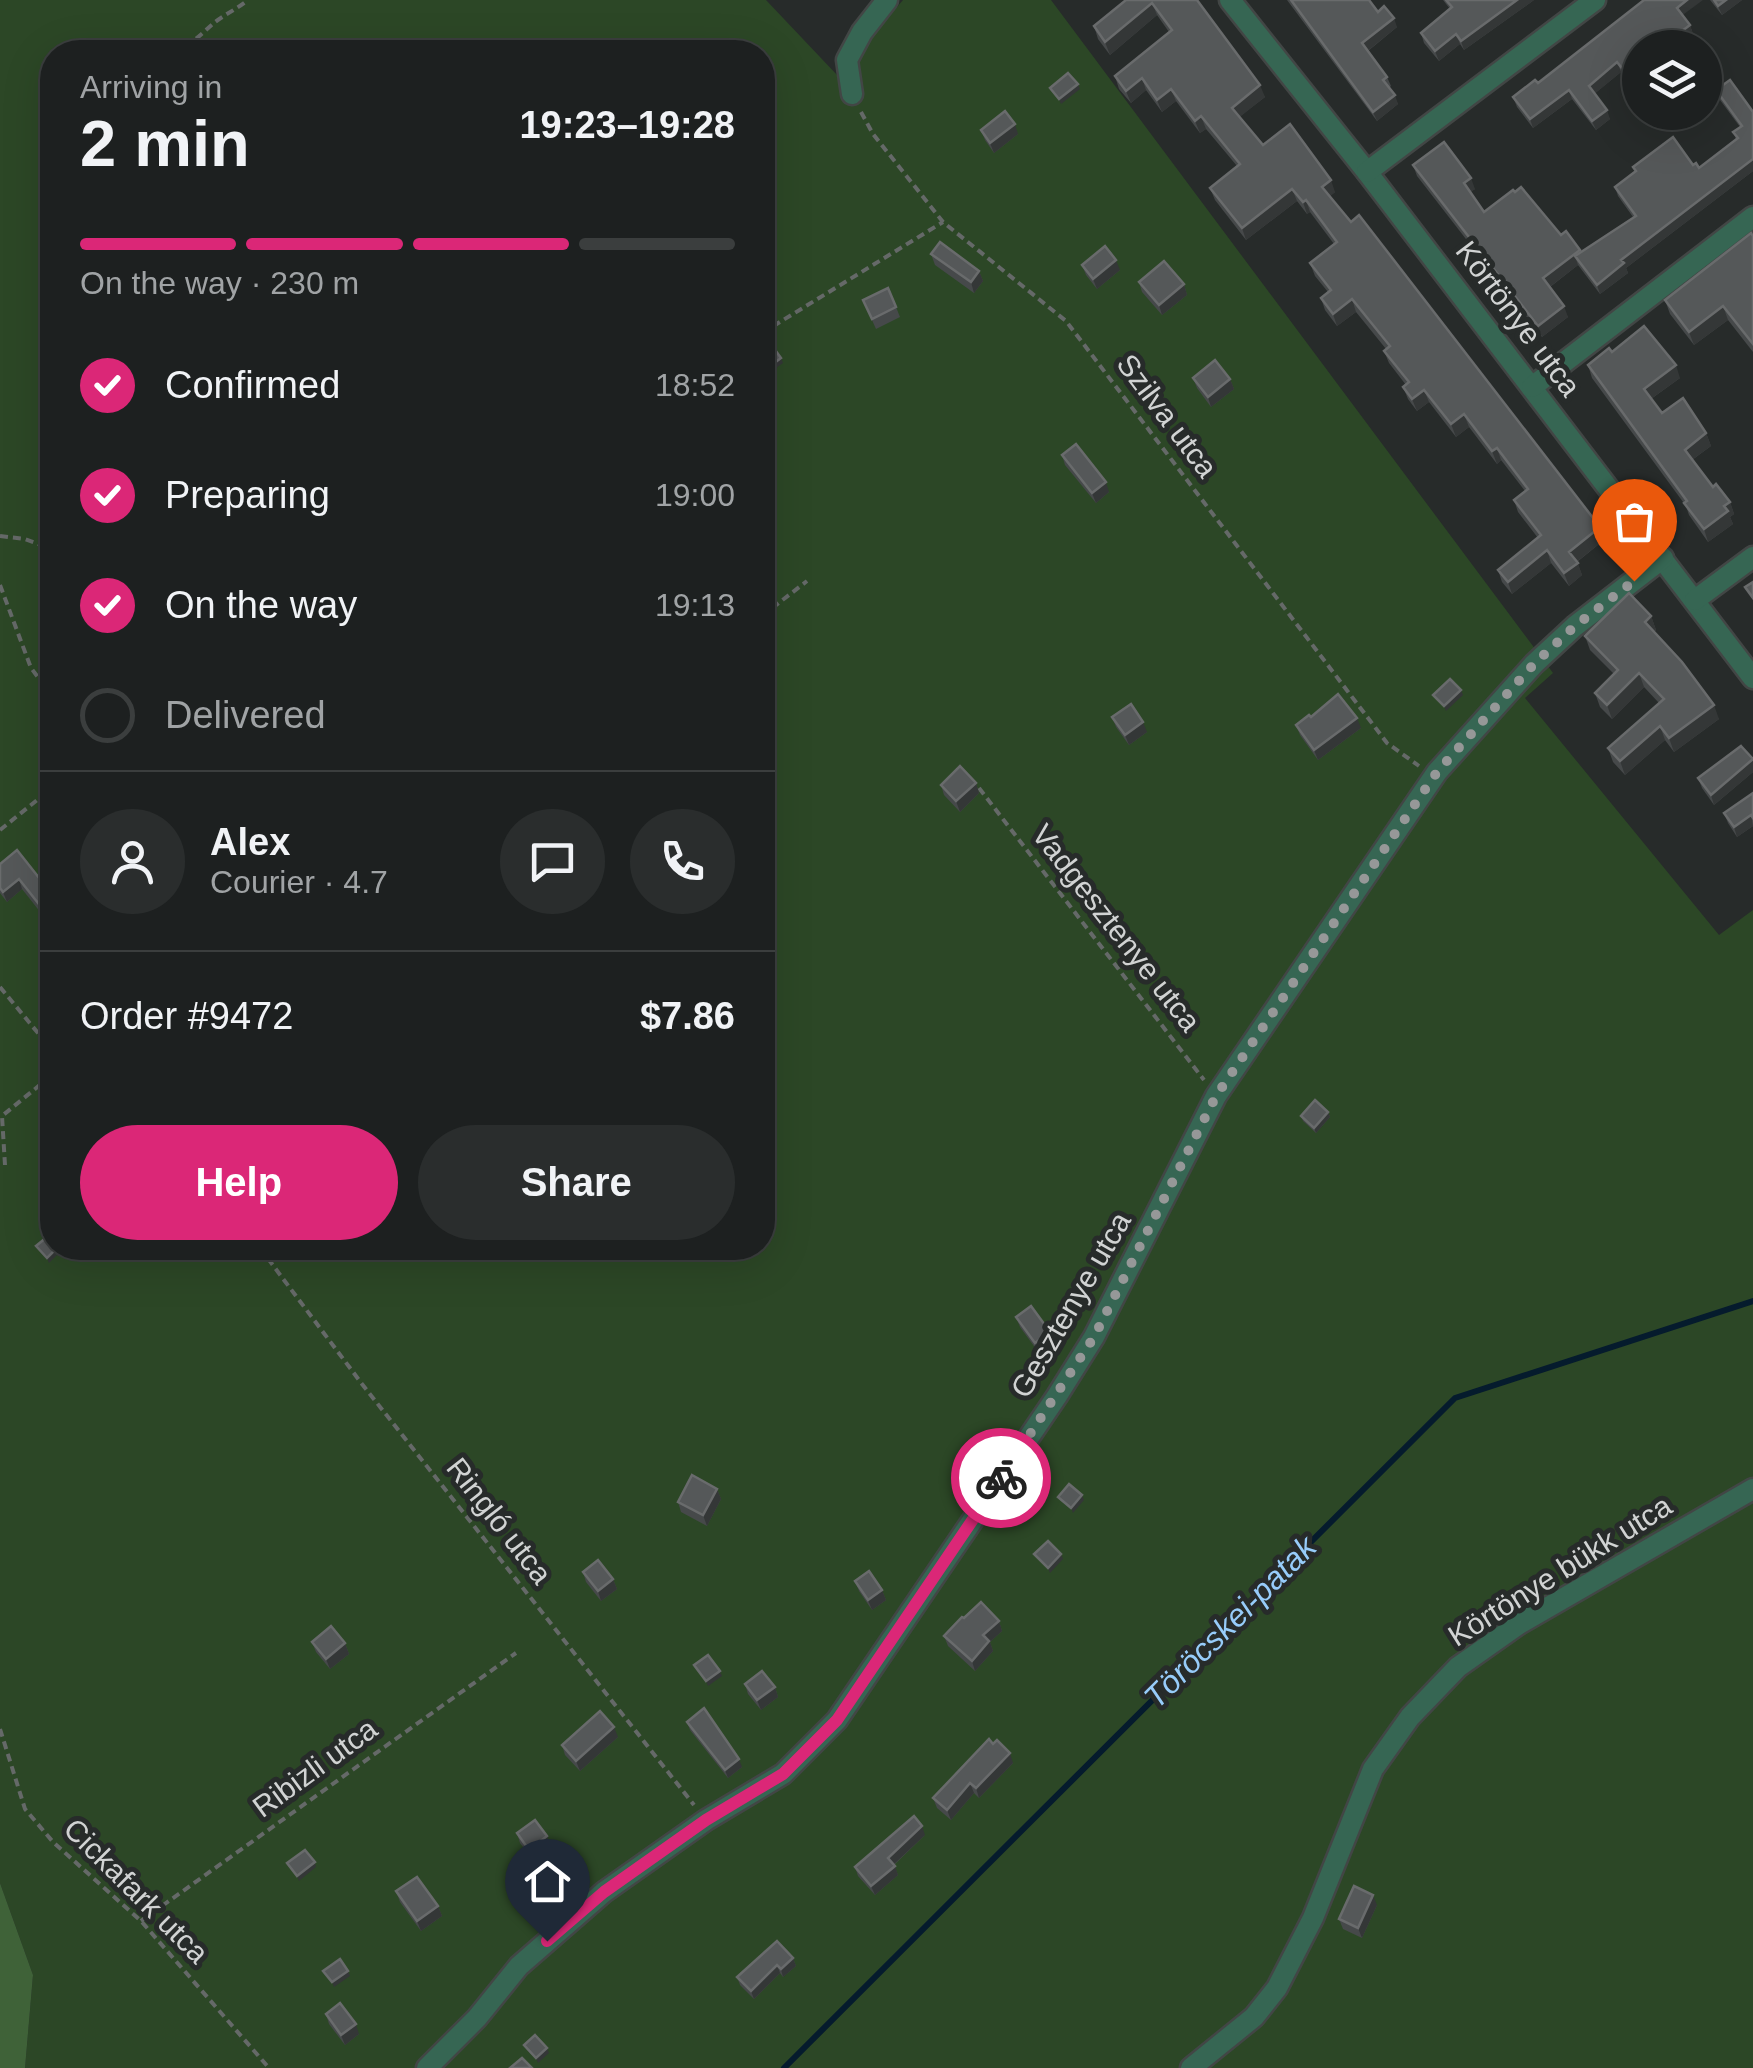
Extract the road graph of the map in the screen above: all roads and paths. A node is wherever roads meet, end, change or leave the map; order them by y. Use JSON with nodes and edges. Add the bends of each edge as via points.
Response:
{"nodes":[{"id":1,"x":248,"y":0,"type":"edge"},
{"id":2,"x":887,"y":0,"type":"edge"},
{"id":3,"x":1230,"y":0,"type":"edge"},
{"id":4,"x":1595,"y":0,"type":"edge"},
{"id":5,"x":196,"y":40,"type":"edge"},
{"id":6,"x":852,"y":94,"type":"joint"},
{"id":7,"x":1368,"y":172,"type":"junction"},
{"id":8,"x":1753,"y":217,"type":"edge"},
{"id":9,"x":943,"y":222,"type":"junction"},
{"id":10,"x":775,"y":325,"type":"edge"},
{"id":11,"x":1532,"y":386,"type":"junction"},
{"id":12,"x":0,"y":536,"type":"edge"},
{"id":13,"x":40,"y":545,"type":"edge"},
{"id":14,"x":1753,"y":557,"type":"edge"},
{"id":15,"x":1663,"y":558,"type":"junction"},
{"id":16,"x":807,"y":582,"type":"dead end"},
{"id":17,"x":0,"y":585,"type":"edge"},
{"id":18,"x":1695,"y":600,"type":"junction"},
{"id":19,"x":775,"y":606,"type":"edge"},
{"id":20,"x":1753,"y":678,"type":"edge"},
{"id":21,"x":40,"y":680,"type":"edge"},
{"id":22,"x":1437,"y":772,"type":"junction"},
{"id":23,"x":980,"y":788,"type":"edge"},
{"id":24,"x":40,"y":798,"type":"edge"},
{"id":25,"x":0,"y":830,"type":"edge"},
{"id":26,"x":0,"y":987,"type":"edge"},
{"id":27,"x":40,"y":1035,"type":"edge"},
{"id":28,"x":40,"y":1085,"type":"edge"},
{"id":29,"x":1216,"y":1096,"type":"junction"},
{"id":30,"x":6,"y":1165,"type":"dead end"},
{"id":31,"x":269,"y":1260,"type":"edge"},
{"id":32,"x":1753,"y":1490,"type":"edge"},
{"id":33,"x":516,"y":1653,"type":"dead end"},
{"id":34,"x":0,"y":1728,"type":"edge"},
{"id":35,"x":706,"y":1820,"type":"junction"},
{"id":36,"x":141,"y":1921,"type":"junction"},
{"id":37,"x":269,"y":2068,"type":"edge"},
{"id":38,"x":427,"y":2068,"type":"edge"},
{"id":39,"x":1191,"y":2068,"type":"edge"}],
"edges":[{"from":1,"to":5,"type":"path"},
{"from":2,"to":6,"type":"street","via":[[847,60]]},
{"from":3,"to":7,"type":"street","name":"Körtönye utca"},
{"from":4,"to":7,"type":"street"},
{"from":6,"to":9,"type":"path","name":"Szilva utca","via":[[873,134]]},
{"from":7,"to":11,"type":"street","name":"Körtönye utca"},
{"from":8,"to":11,"type":"street"},
{"from":9,"to":10,"type":"path"},
{"from":9,"to":22,"type":"path","name":"Szilva utca","via":[[1066,321],[1387,743],[1412,764]]},
{"from":11,"to":15,"type":"street","name":"Körtönye utca"},
{"from":12,"to":13,"type":"path"},
{"from":14,"to":18,"type":"street"},
{"from":15,"to":18,"type":"street","name":"Körtönye utca"},
{"from":15,"to":22,"type":"street","name":"Gesztenye utca","via":[[1534,664]]},
{"from":16,"to":19,"type":"path"},
{"from":17,"to":21,"type":"path"},
{"from":18,"to":20,"type":"street","name":"Körtönye utca"},
{"from":22,"to":29,"type":"street","name":"Gesztenye utca"},
{"from":23,"to":29,"type":"path","name":"Vadgesztenye utca"},
{"from":24,"to":25,"type":"path"},
{"from":26,"to":27,"type":"path"},
{"from":28,"to":30,"type":"path","via":[[2,1116]]},
{"from":29,"to":35,"type":"street","name":"Gesztenye utca","via":[[1094,1337],[837,1720],[783,1774]]},
{"from":31,"to":35,"type":"path","name":"Ringló utca"},
{"from":32,"to":39,"type":"street","name":"Körtönye bükk utca","via":[[1519,1624],[1458,1667],[1372,1769],[1313,1918],[1277,1988],[1254,2017]]},
{"from":33,"to":36,"type":"path","name":"Ribizli utca"},
{"from":34,"to":36,"type":"path","name":"Cickafark utca","via":[[26,1809]]},
{"from":35,"to":38,"type":"street","name":"Gesztenye utca","via":[[604,1892],[519,1966]]},
{"from":36,"to":37,"type":"path","name":"Cickafark utca"}]}
